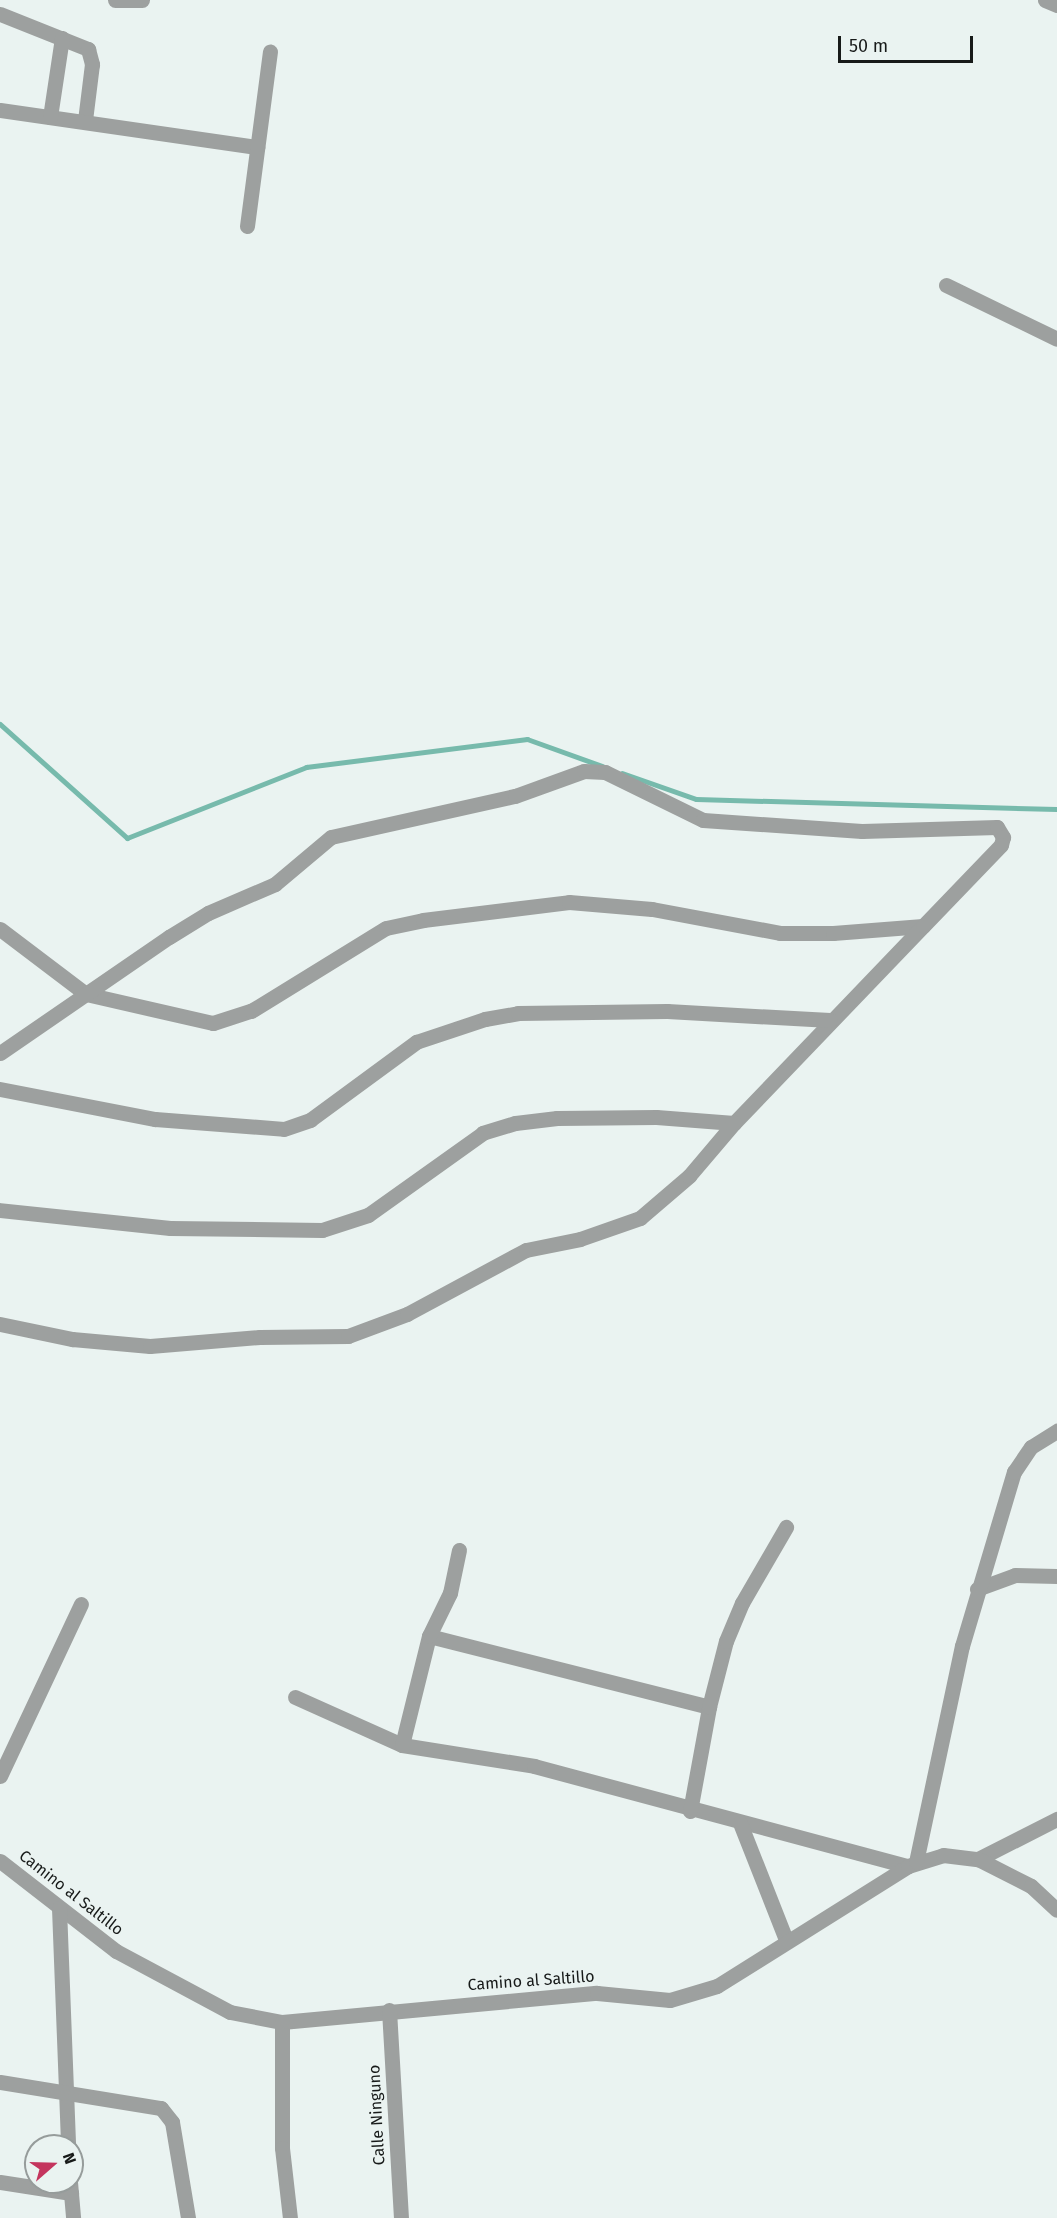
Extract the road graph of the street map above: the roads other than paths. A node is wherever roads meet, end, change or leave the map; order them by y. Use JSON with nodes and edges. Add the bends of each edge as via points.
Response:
{"nodes":[{"id":1,"x":115,"y":0,"type":"edge"},
{"id":2,"x":142,"y":0,"type":"edge"},
{"id":3,"x":1046,"y":0,"type":"edge"},
{"id":4,"x":1057,"y":5,"type":"edge"},
{"id":5,"x":0,"y":14,"type":"edge"},
{"id":6,"x":62,"y":39,"type":"junction"},
{"id":7,"x":270,"y":52,"type":"dead end"},
{"id":8,"x":0,"y":110,"type":"edge"},
{"id":9,"x":50,"y":117,"type":"junction"},
{"id":10,"x":85,"y":120,"type":"junction"},
{"id":11,"x":256,"y":147,"type":"junction"},
{"id":12,"x":247,"y":226,"type":"dead end"},
{"id":13,"x":946,"y":285,"type":"dead end"},
{"id":14,"x":1057,"y":339,"type":"edge"},
{"id":15,"x":923,"y":926,"type":"junction"},
{"id":16,"x":3,"y":935,"type":"edge"},
{"id":17,"x":86,"y":994,"type":"junction"},
{"id":18,"x":830,"y":1020,"type":"junction"},
{"id":19,"x":0,"y":1053,"type":"edge"},
{"id":20,"x":0,"y":1089,"type":"edge"},
{"id":21,"x":734,"y":1123,"type":"junction"},
{"id":22,"x":0,"y":1210,"type":"edge"},
{"id":23,"x":0,"y":1324,"type":"edge"},
{"id":24,"x":1057,"y":1431,"type":"edge"},
{"id":25,"x":786,"y":1527,"type":"dead end"},
{"id":26,"x":459,"y":1550,"type":"dead end"},
{"id":27,"x":1057,"y":1576,"type":"edge"},
{"id":28,"x":977,"y":1589,"type":"junction"},
{"id":29,"x":81,"y":1604,"type":"dead end"},
{"id":30,"x":429,"y":1636,"type":"junction"},
{"id":31,"x":295,"y":1697,"type":"dead end"},
{"id":32,"x":709,"y":1707,"type":"junction"},
{"id":33,"x":402,"y":1744,"type":"junction"},
{"id":34,"x":0,"y":1776,"type":"edge"},
{"id":35,"x":690,"y":1810,"type":"junction"},
{"id":36,"x":1057,"y":1819,"type":"edge"},
{"id":37,"x":740,"y":1823,"type":"junction"},
{"id":38,"x":978,"y":1859,"type":"junction"},
{"id":39,"x":0,"y":1861,"type":"edge"},
{"id":40,"x":912,"y":1864,"type":"junction"},
{"id":41,"x":58,"y":1908,"type":"junction"},
{"id":42,"x":1057,"y":1910,"type":"edge"},
{"id":43,"x":786,"y":1940,"type":"junction"},
{"id":44,"x":389,"y":2010,"type":"junction"},
{"id":45,"x":282,"y":2022,"type":"junction"},
{"id":46,"x":0,"y":2082,"type":"edge"},
{"id":47,"x":65,"y":2095,"type":"junction"},
{"id":48,"x":67,"y":2134,"type":"edge"},
{"id":49,"x":0,"y":2182,"type":"edge"},
{"id":50,"x":24,"y":2184,"type":"edge"},
{"id":51,"x":71,"y":2194,"type":"edge"},
{"id":52,"x":72,"y":2218,"type":"edge"},
{"id":53,"x":188,"y":2218,"type":"edge"},
{"id":54,"x":290,"y":2218,"type":"edge"},
{"id":55,"x":401,"y":2218,"type":"edge"}],
"edges":[{"from":1,"to":2,"type":"street"},
{"from":3,"to":4,"type":"street"},
{"from":5,"to":6,"type":"street"},
{"from":6,"to":9,"type":"street"},
{"from":6,"to":10,"type":"street","via":[[88,49],[92,64]]},
{"from":7,"to":11,"type":"street"},
{"from":8,"to":9,"type":"street"},
{"from":9,"to":10,"type":"street"},
{"from":10,"to":11,"type":"street"},
{"from":11,"to":12,"type":"street"},
{"from":13,"to":14,"type":"street"},
{"from":15,"to":17,"type":"street","via":[[780,933],[652,909],[569,902],[386,928],[251,1011],[213,1023]]},
{"from":15,"to":17,"type":"street","via":[[1001,845],[1003,837],[997,827],[862,831],[703,820],[605,772],[584,771],[514,796],[340,833],[275,884],[208,913]]},
{"from":15,"to":18,"type":"street"},
{"from":16,"to":17,"type":"street"},
{"from":17,"to":19,"type":"street"},
{"from":18,"to":20,"type":"street","via":[[667,1011],[518,1013],[485,1019],[416,1042],[310,1120],[284,1129],[155,1119]]},
{"from":18,"to":21,"type":"street"},
{"from":21,"to":22,"type":"street","via":[[645,1117],[556,1118],[515,1123],[483,1133],[368,1215],[322,1230],[170,1228]]},
{"from":21,"to":23,"type":"street","via":[[689,1176],[640,1218],[580,1239],[526,1250],[407,1314],[348,1336],[260,1337],[150,1346],[72,1339]]},
{"from":24,"to":28,"type":"street","via":[[1022,1457]]},
{"from":25,"to":32,"type":"street","via":[[742,1603],[726,1641]]},
{"from":26,"to":30,"type":"street","via":[[450,1593]]},
{"from":27,"to":28,"type":"street","via":[[1015,1575]]},
{"from":28,"to":40,"type":"street"},
{"from":29,"to":34,"type":"street"},
{"from":30,"to":32,"type":"street"},
{"from":30,"to":33,"type":"street"},
{"from":31,"to":33,"type":"street"},
{"from":32,"to":35,"type":"street"},
{"from":33,"to":35,"type":"street","via":[[534,1766]]},
{"from":35,"to":37,"type":"street"},
{"from":36,"to":38,"type":"street"},
{"from":37,"to":40,"type":"street","via":[[793,1832]]},
{"from":37,"to":43,"type":"street"},
{"from":38,"to":40,"type":"street","name":"Camino al Saltillo","via":[[943,1855]]},
{"from":38,"to":42,"type":"street","name":"Camino al Saltillo","via":[[1031,1886]]},
{"from":39,"to":41,"type":"street","name":"Camino al Saltillo"},
{"from":40,"to":43,"type":"street","name":"Camino al Saltillo"},
{"from":41,"to":45,"type":"street","name":"Camino al Saltillo","via":[[116,1951],[230,2012]]},
{"from":41,"to":47,"type":"street"},
{"from":43,"to":44,"type":"street","name":"Camino al Saltillo","via":[[717,1986],[670,2000],[597,1993]]},
{"from":44,"to":45,"type":"street","name":"Camino al Saltillo"},
{"from":44,"to":55,"type":"street","name":"Calle Ninguno"},
{"from":45,"to":54,"type":"street","via":[[282,2148]]},
{"from":46,"to":47,"type":"street"},
{"from":47,"to":48,"type":"street"},
{"from":47,"to":53,"type":"street","via":[[161,2108],[172,2122]]},
{"from":49,"to":50,"type":"street"},
{"from":51,"to":52,"type":"street"}]}
